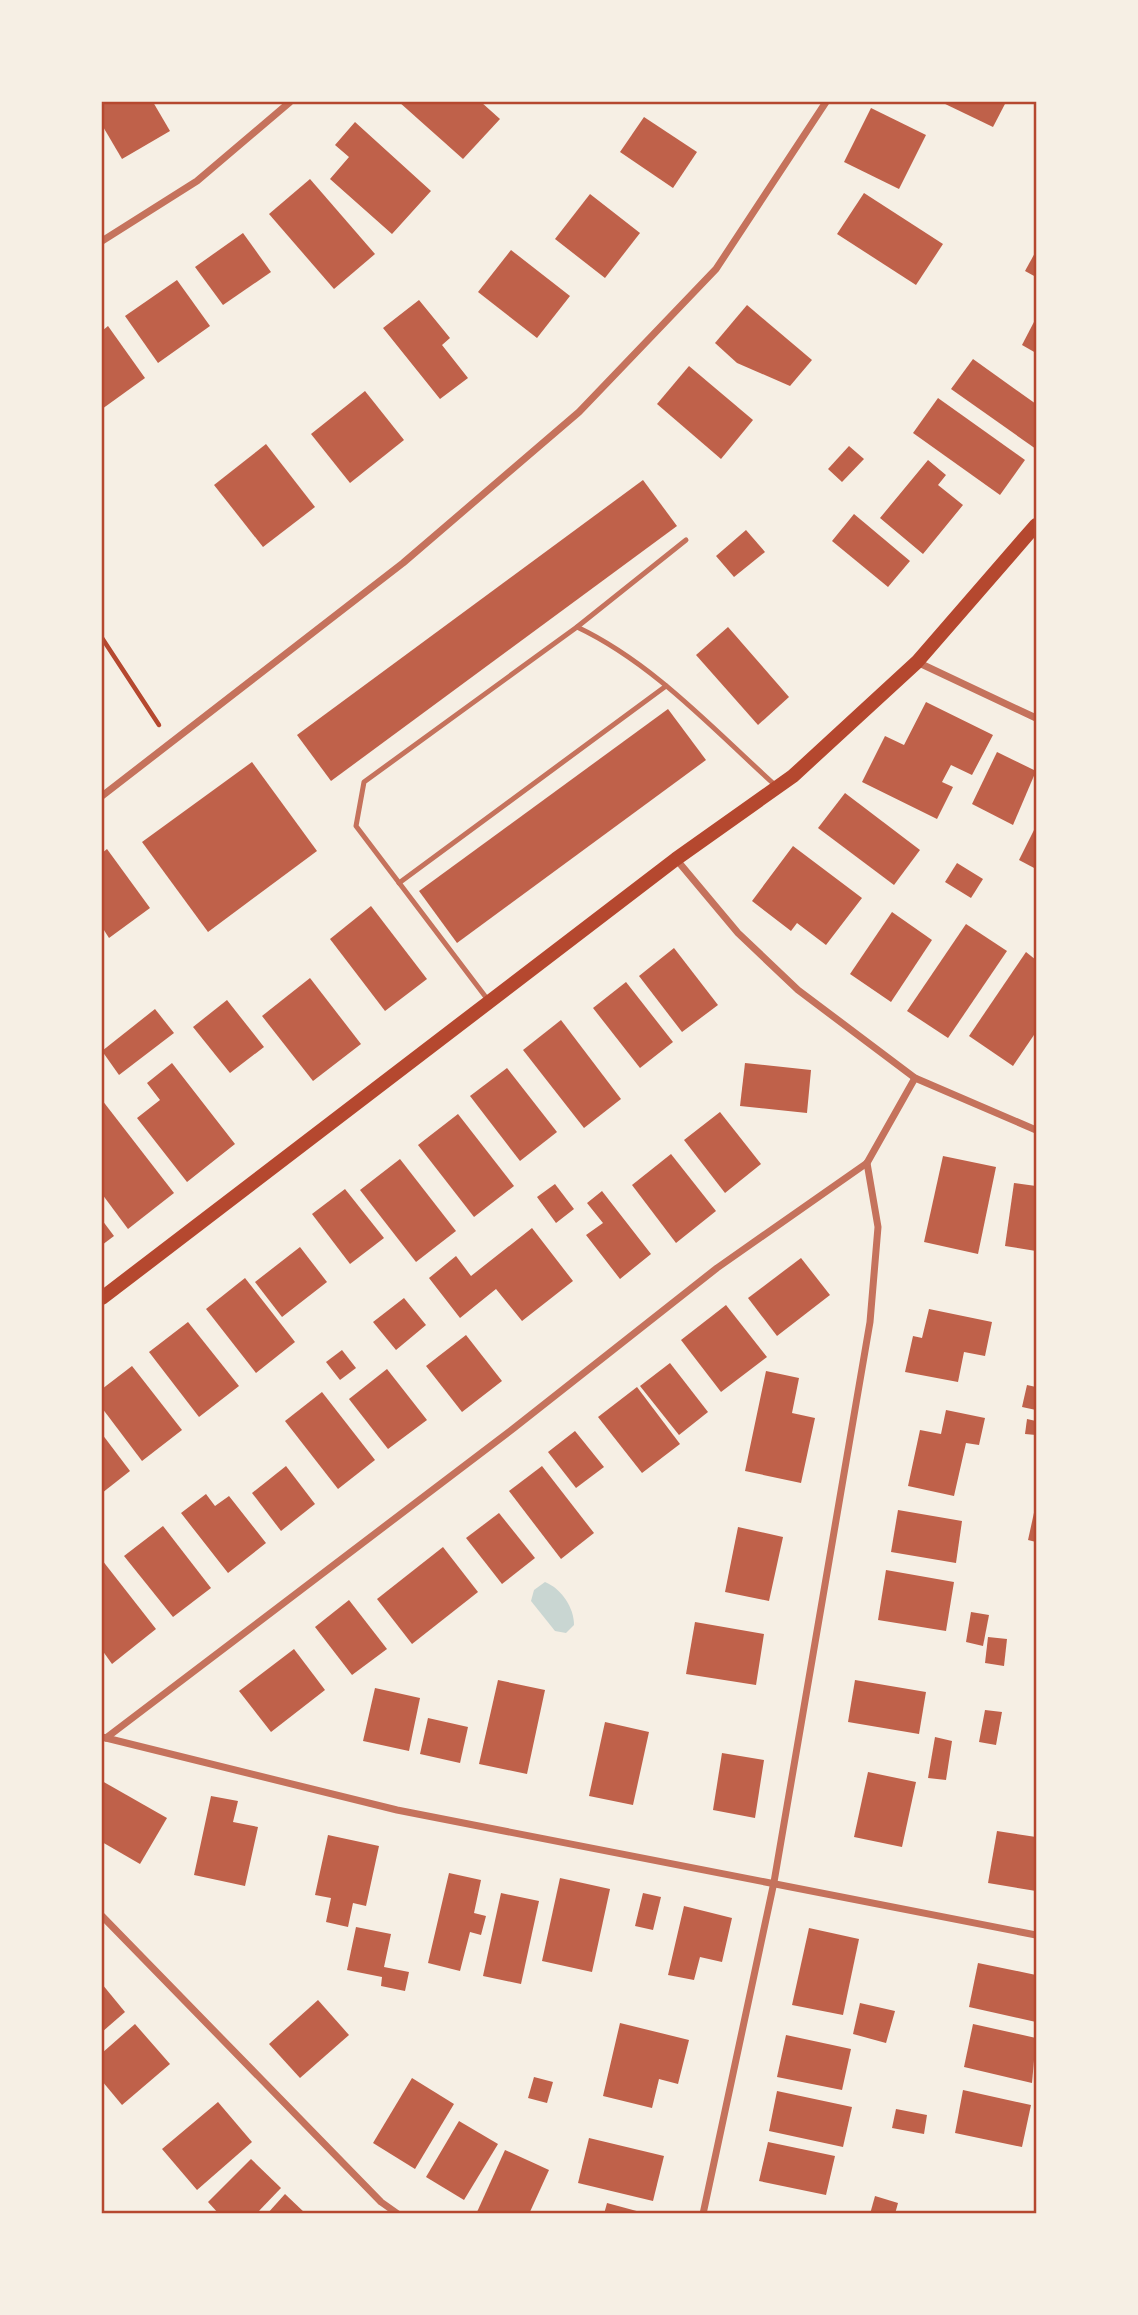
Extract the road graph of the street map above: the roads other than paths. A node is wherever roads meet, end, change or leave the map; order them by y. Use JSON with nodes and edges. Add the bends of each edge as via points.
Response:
{"nodes":[{"id":1,"x":290,"y":102,"type":"edge"},
{"id":2,"x":825,"y":102,"type":"edge"},
{"id":3,"x":102,"y":241,"type":"edge"},
{"id":4,"x":1037,"y":526,"type":"edge"},
{"id":5,"x":686,"y":540,"type":"dead end"},
{"id":6,"x":577,"y":627,"type":"junction"},
{"id":7,"x":917,"y":662,"type":"junction"},
{"id":8,"x":666,"y":686,"type":"junction"},
{"id":9,"x":1037,"y":718,"type":"edge"},
{"id":10,"x":777,"y":787,"type":"junction"},
{"id":11,"x":102,"y":796,"type":"edge"},
{"id":12,"x":676,"y":859,"type":"junction"},
{"id":13,"x":399,"y":883,"type":"junction"},
{"id":14,"x":489,"y":1001,"type":"junction"},
{"id":15,"x":915,"y":1078,"type":"junction"},
{"id":16,"x":1037,"y":1130,"type":"edge"},
{"id":17,"x":867,"y":1163,"type":"junction"},
{"id":18,"x":102,"y":1298,"type":"edge"},
{"id":19,"x":104,"y":1738,"type":"edge"},
{"id":20,"x":774,"y":1882,"type":"junction"},
{"id":21,"x":102,"y":1916,"type":"edge"},
{"id":22,"x":1037,"y":1935,"type":"edge"},
{"id":23,"x":398,"y":2214,"type":"edge"},
{"id":24,"x":703,"y":2214,"type":"edge"}],
"edges":[{"from":1,"to":3,"type":"street","via":[[197,181]]},
{"from":2,"to":11,"type":"street","via":[[716,268],[579,412],[403,563]]},
{"from":4,"to":7,"type":"main road"},
{"from":5,"to":6,"type":"lane"},
{"from":6,"to":8,"type":"lane","via":[[610,643]]},
{"from":6,"to":13,"type":"lane","via":[[364,782],[356,826]]},
{"from":7,"to":9,"type":"street"},
{"from":7,"to":10,"type":"main road"},
{"from":8,"to":10,"type":"lane"},
{"from":8,"to":13,"type":"lane"},
{"from":10,"to":12,"type":"main road"},
{"from":12,"to":14,"type":"main road"},
{"from":12,"to":15,"type":"street","via":[[738,933],[798,990]]},
{"from":13,"to":14,"type":"lane"},
{"from":14,"to":18,"type":"main road"},
{"from":15,"to":16,"type":"street"},
{"from":15,"to":17,"type":"street"},
{"from":17,"to":19,"type":"street","via":[[717,1268]]},
{"from":17,"to":20,"type":"street","via":[[878,1227],[870,1322]]},
{"from":19,"to":20,"type":"street","via":[[397,1810]]},
{"from":20,"to":22,"type":"street"},
{"from":20,"to":24,"type":"street"},
{"from":21,"to":23,"type":"street","via":[[380,2202]]}]}
